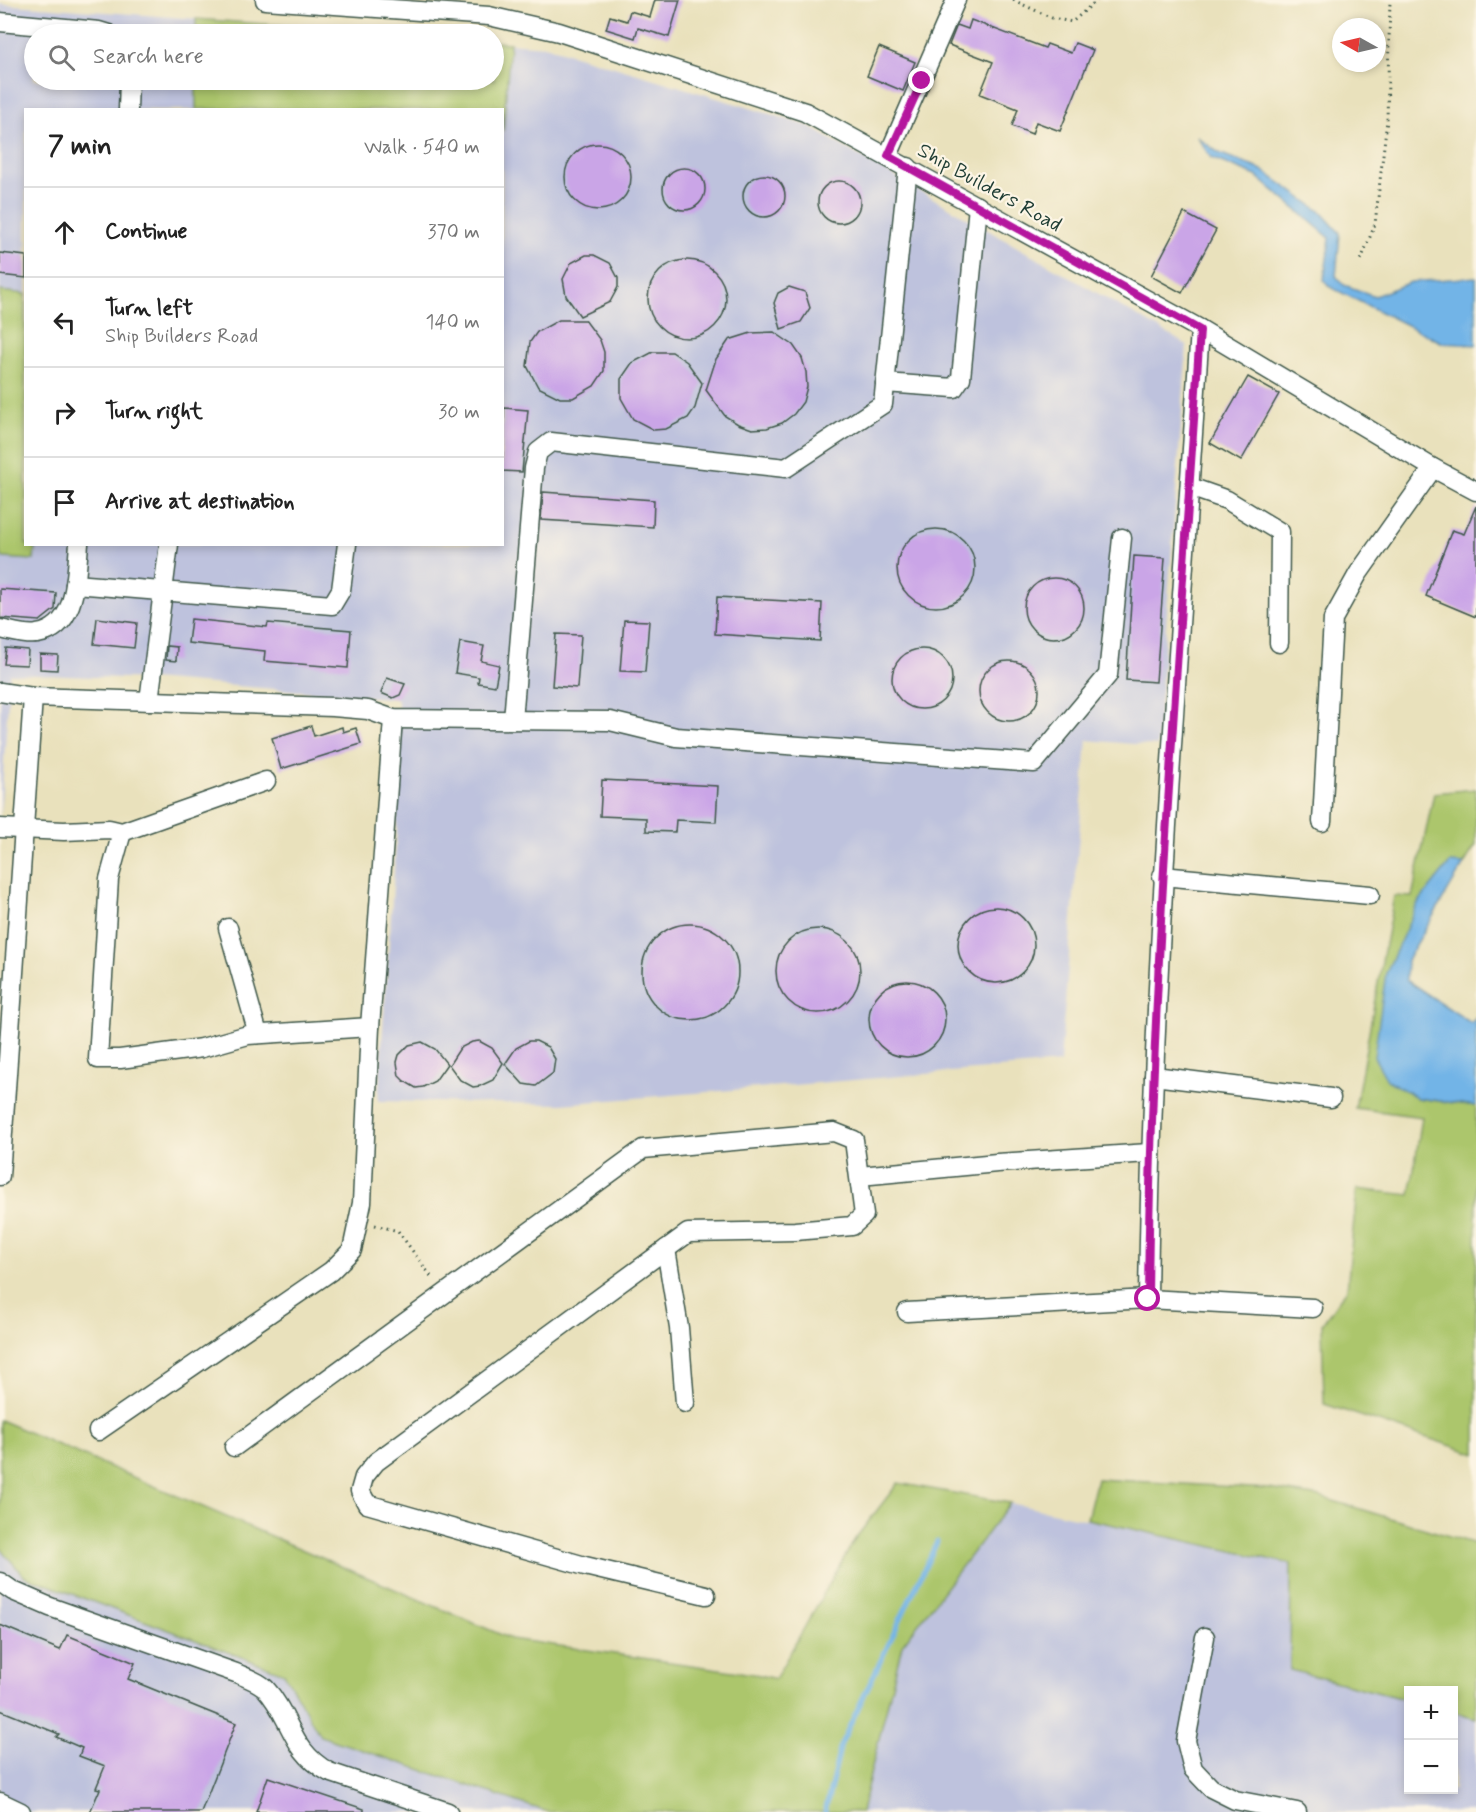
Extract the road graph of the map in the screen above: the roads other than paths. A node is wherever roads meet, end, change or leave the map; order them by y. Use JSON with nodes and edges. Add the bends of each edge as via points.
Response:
{"nodes":[{"id":1,"x":265,"y":0,"type":"edge"},
{"id":2,"x":956,"y":0,"type":"edge"},
{"id":3,"x":380,"y":4,"type":"edge"},
{"id":4,"x":0,"y":22,"type":"edge"},
{"id":5,"x":24,"y":24,"type":"edge"},
{"id":6,"x":129,"y":90,"type":"edge"},
{"id":7,"x":128,"y":108,"type":"edge"},
{"id":8,"x":888,"y":156,"type":"junction"},
{"id":9,"x":908,"y":167,"type":"junction"},
{"id":10,"x":978,"y":206,"type":"junction"},
{"id":11,"x":1200,"y":330,"type":"junction"},
{"id":12,"x":885,"y":383,"type":"junction"},
{"id":13,"x":1432,"y":468,"type":"junction"},
{"id":14,"x":1190,"y":487,"type":"junction"},
{"id":15,"x":1476,"y":491,"type":"edge"},
{"id":16,"x":1122,"y":538,"type":"dead end"},
{"id":17,"x":79,"y":546,"type":"edge"},
{"id":18,"x":169,"y":546,"type":"edge"},
{"id":19,"x":347,"y":546,"type":"edge"},
{"id":20,"x":75,"y":584,"type":"junction"},
{"id":21,"x":165,"y":593,"type":"junction"},
{"id":22,"x":0,"y":629,"type":"edge"},
{"id":23,"x":1279,"y":643,"type":"dead end"},
{"id":24,"x":0,"y":692,"type":"edge"},
{"id":25,"x":33,"y":697,"type":"junction"},
{"id":26,"x":149,"y":701,"type":"junction"},
{"id":27,"x":393,"y":719,"type":"junction"},
{"id":28,"x":513,"y":720,"type":"junction"},
{"id":29,"x":266,"y":781,"type":"dead end"},
{"id":30,"x":1322,"y":822,"type":"dead end"},
{"id":31,"x":0,"y":828,"type":"edge"},
{"id":32,"x":23,"y":830,"type":"junction"},
{"id":33,"x":122,"y":832,"type":"junction"},
{"id":34,"x":1162,"y":876,"type":"junction"},
{"id":35,"x":1370,"y":896,"type":"dead end"},
{"id":36,"x":228,"y":928,"type":"dead end"},
{"id":37,"x":370,"y":1027,"type":"junction"},
{"id":38,"x":258,"y":1034,"type":"junction"},
{"id":39,"x":1154,"y":1076,"type":"junction"},
{"id":40,"x":1331,"y":1098,"type":"dead end"},
{"id":41,"x":1149,"y":1153,"type":"junction"},
{"id":42,"x":0,"y":1176,"type":"edge"},
{"id":43,"x":860,"y":1176,"type":"junction"},
{"id":44,"x":666,"y":1249,"type":"junction"},
{"id":45,"x":1148,"y":1299,"type":"junction"},
{"id":46,"x":1313,"y":1308,"type":"dead end"},
{"id":47,"x":907,"y":1312,"type":"dead end"},
{"id":48,"x":685,"y":1403,"type":"dead end"},
{"id":49,"x":98,"y":1431,"type":"dead end"},
{"id":50,"x":234,"y":1447,"type":"dead end"},
{"id":51,"x":0,"y":1582,"type":"edge"},
{"id":52,"x":706,"y":1595,"type":"dead end"},
{"id":53,"x":1205,"y":1637,"type":"dead end"},
{"id":54,"x":0,"y":1802,"type":"edge"},
{"id":55,"x":21,"y":1812,"type":"edge"},
{"id":56,"x":448,"y":1812,"type":"edge"},
{"id":57,"x":1297,"y":1812,"type":"edge"}],
"edges":[{"from":1,"to":3,"type":"street","name":"Ship Builders Road"},
{"from":2,"to":8,"type":"street"},
{"from":3,"to":8,"type":"street","name":"Ship Builders Road","via":[[489,16],[559,32],[805,112]]},
{"from":4,"to":5,"type":"street"},
{"from":6,"to":7,"type":"street"},
{"from":8,"to":9,"type":"street","name":"Ship Builders Road"},
{"from":9,"to":10,"type":"street","name":"Ship Builders Road"},
{"from":9,"to":12,"type":"street"},
{"from":10,"to":11,"type":"street","name":"Ship Builders Road"},
{"from":10,"to":12,"type":"street","via":[[962,378],[954,388]]},
{"from":11,"to":13,"type":"street","name":"Ship Builders Road"},
{"from":11,"to":14,"type":"street"},
{"from":12,"to":28,"type":"street","via":[[883,404],[786,468],[551,442],[538,452]]},
{"from":13,"to":15,"type":"street","name":"Ship Builders Road"},
{"from":13,"to":30,"type":"street","via":[[1358,574],[1333,619]]},
{"from":14,"to":23,"type":"street","via":[[1227,500],[1280,532]]},
{"from":14,"to":34,"type":"street"},
{"from":16,"to":28,"type":"street","via":[[1108,675],[1034,763],[676,737],[610,721]]},
{"from":17,"to":20,"type":"street"},
{"from":18,"to":21,"type":"street"},
{"from":19,"to":21,"type":"street","via":[[341,590],[332,605]]},
{"from":20,"to":21,"type":"street"},
{"from":20,"to":22,"type":"street","via":[[69,612],[56,626],[37,634]]},
{"from":21,"to":26,"type":"street"},
{"from":24,"to":25,"type":"street"},
{"from":25,"to":26,"type":"street"},
{"from":25,"to":32,"type":"street"},
{"from":26,"to":27,"type":"street","via":[[333,707],[368,710]]},
{"from":27,"to":28,"type":"street"},
{"from":27,"to":37,"type":"street"},
{"from":29,"to":33,"type":"street"},
{"from":31,"to":32,"type":"street"},
{"from":32,"to":33,"type":"street"},
{"from":32,"to":42,"type":"street"},
{"from":33,"to":38,"type":"street","via":[[109,879],[98,1059],[202,1048]]},
{"from":34,"to":35,"type":"street"},
{"from":34,"to":39,"type":"street"},
{"from":36,"to":38,"type":"street"},
{"from":37,"to":38,"type":"street"},
{"from":37,"to":49,"type":"street","via":[[359,1221],[352,1250],[331,1271]]},
{"from":39,"to":40,"type":"street"},
{"from":39,"to":41,"type":"street"},
{"from":41,"to":43,"type":"street"},
{"from":41,"to":45,"type":"street"},
{"from":43,"to":44,"type":"street","via":[[864,1215],[852,1226],[688,1233]]},
{"from":43,"to":50,"type":"street","via":[[854,1140],[834,1132],[643,1149]]},
{"from":44,"to":48,"type":"street","via":[[679,1328]]},
{"from":44,"to":52,"type":"street","via":[[376,1462],[364,1477],[360,1491],[367,1504],[585,1566]]},
{"from":45,"to":46,"type":"street"},
{"from":45,"to":47,"type":"street"},
{"from":51,"to":56,"type":"street","via":[[50,1606],[236,1673],[264,1687],[296,1742],[315,1764]]},
{"from":53,"to":57,"type":"street","via":[[1186,1741],[1193,1769],[1211,1788],[1234,1800]]},
{"from":54,"to":55,"type":"street"}]}
